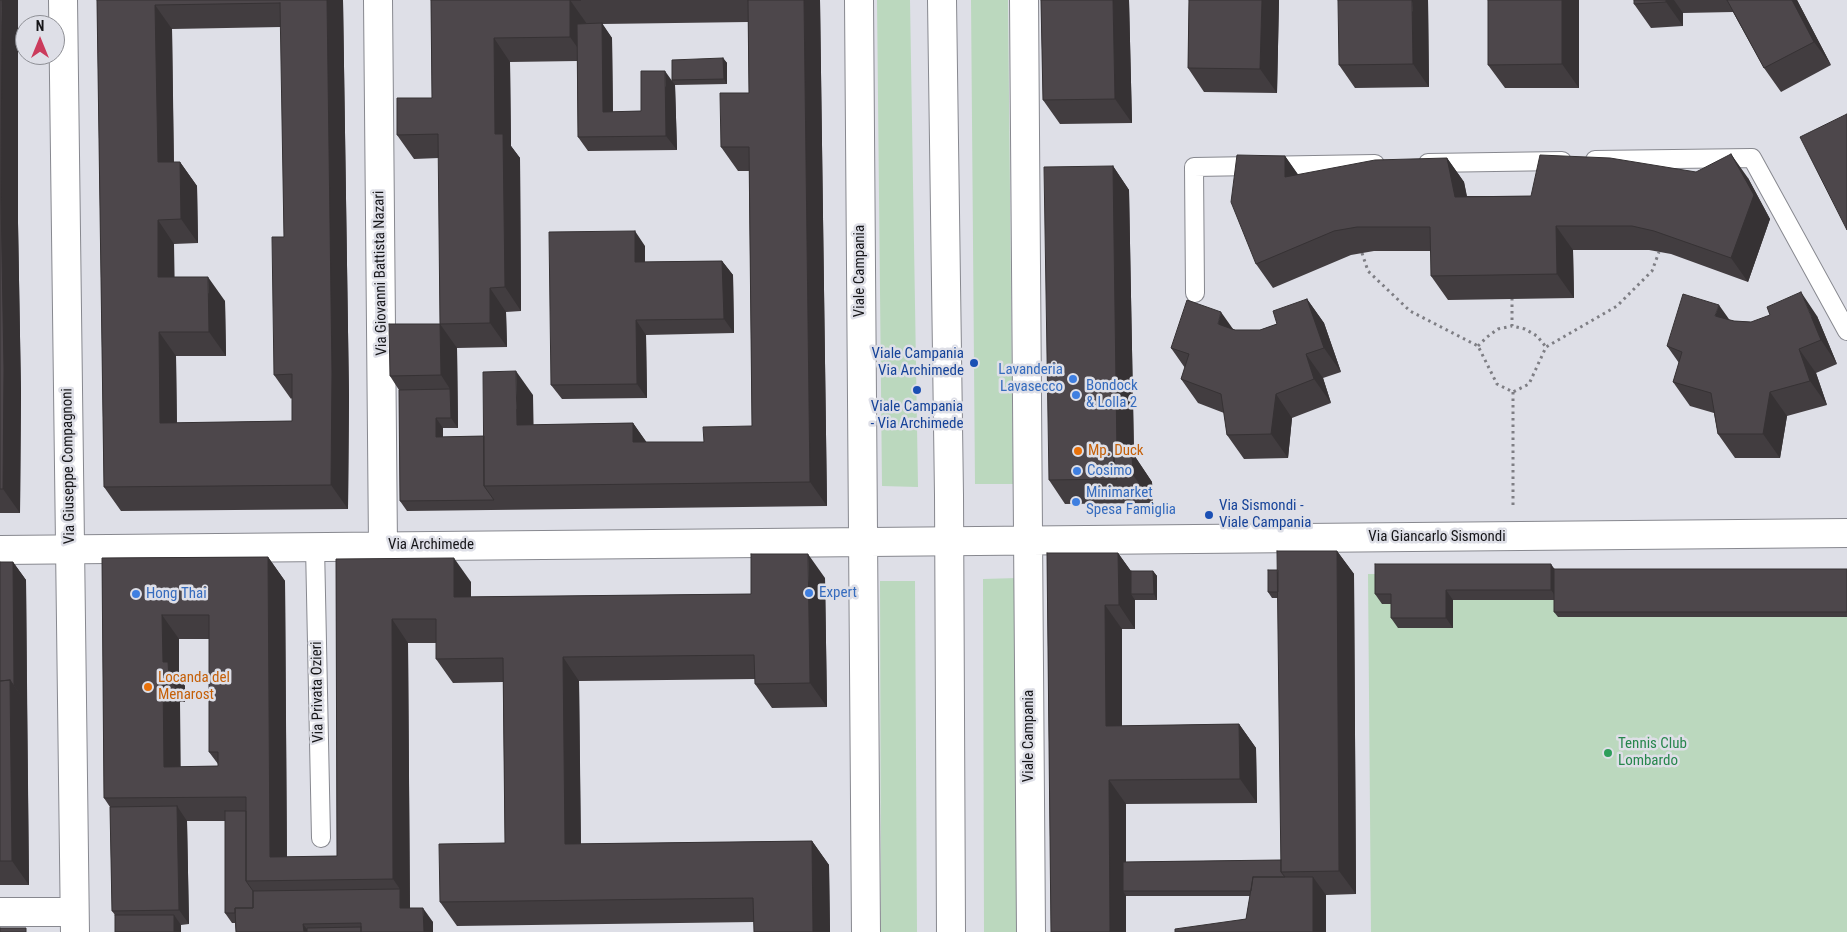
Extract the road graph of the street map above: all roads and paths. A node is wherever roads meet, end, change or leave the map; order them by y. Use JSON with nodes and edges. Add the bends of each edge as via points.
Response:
{"nodes":[{"id":1,"x":63,"y":0,"type":"edge"},
{"id":2,"x":378,"y":0,"type":"edge"},
{"id":3,"x":859,"y":0,"type":"edge"},
{"id":4,"x":942,"y":0,"type":"edge"},
{"id":5,"x":1024,"y":0,"type":"edge"},
{"id":6,"x":1414,"y":163,"type":"edge"},
{"id":7,"x":1394,"y":164,"type":"edge"},
{"id":8,"x":1659,"y":252,"type":"edge"},
{"id":9,"x":1362,"y":253,"type":"edge"},
{"id":10,"x":1195,"y":293,"type":"dead end"},
{"id":11,"x":1512,"y":298,"type":"edge"},
{"id":12,"x":1512,"y":326,"type":"junction"},
{"id":13,"x":1847,"y":331,"type":"edge"},
{"id":14,"x":1478,"y":346,"type":"junction"},
{"id":15,"x":1546,"y":347,"type":"junction"},
{"id":16,"x":1513,"y":392,"type":"junction"},
{"id":17,"x":1513,"y":506,"type":"dead end"},
{"id":18,"x":1847,"y":533,"type":"edge"},
{"id":19,"x":1028,"y":540,"type":"junction"},
{"id":20,"x":950,"y":541,"type":"junction"},
{"id":21,"x":862,"y":542,"type":"junction"},
{"id":22,"x":315,"y":546,"type":"junction"},
{"id":23,"x":383,"y":546,"type":"junction"},
{"id":24,"x":70,"y":548,"type":"junction"},
{"id":25,"x":0,"y":550,"type":"edge"},
{"id":26,"x":321,"y":838,"type":"dead end"},
{"id":27,"x":0,"y":912,"type":"edge"},
{"id":28,"x":75,"y":922,"type":"edge"},
{"id":29,"x":866,"y":932,"type":"edge"},
{"id":30,"x":951,"y":932,"type":"edge"},
{"id":31,"x":1031,"y":932,"type":"edge"}],
"edges":[{"from":1,"to":24,"type":"street","name":"Via Giuseppe Compagnoni"},
{"from":2,"to":23,"type":"street","name":"Via Giovanni Battista Nazari"},
{"from":3,"to":21,"type":"street","name":"Viale Campania"},
{"from":4,"to":20,"type":"street"},
{"from":5,"to":19,"type":"street","name":"Viale Campania"},
{"from":6,"to":13,"type":"lane","via":[[1752,158]]},
{"from":7,"to":10,"type":"lane","via":[[1194,167]]},
{"from":8,"to":15,"type":"path","via":[[1652,271],[1617,306]]},
{"from":9,"to":14,"type":"path","via":[[1368,271],[1410,311]]},
{"from":11,"to":12,"type":"path"},
{"from":12,"to":14,"type":"path","via":[[1498,329]]},
{"from":12,"to":15,"type":"path","via":[[1537,336]]},
{"from":14,"to":16,"type":"path","via":[[1497,384]]},
{"from":15,"to":16,"type":"path","via":[[1529,384]]},
{"from":16,"to":17,"type":"path"},
{"from":18,"to":19,"type":"street","name":"Via Giancarlo Sismondi"},
{"from":19,"to":20,"type":"street"},
{"from":19,"to":31,"type":"street","name":"Viale Campania"},
{"from":20,"to":21,"type":"street"},
{"from":20,"to":30,"type":"street"},
{"from":21,"to":23,"type":"street","name":"Via Archimede"},
{"from":21,"to":29,"type":"street","name":"Viale Campania"},
{"from":22,"to":23,"type":"street","name":"Via Archimede"},
{"from":22,"to":24,"type":"street","name":"Via Archimede"},
{"from":22,"to":26,"type":"lane","name":"Via Privata Ozieri"},
{"from":24,"to":25,"type":"street","name":"Via Archimede"},
{"from":24,"to":28,"type":"street","name":"Via Giuseppe Compagnoni"},
{"from":27,"to":28,"type":"street"}]}
